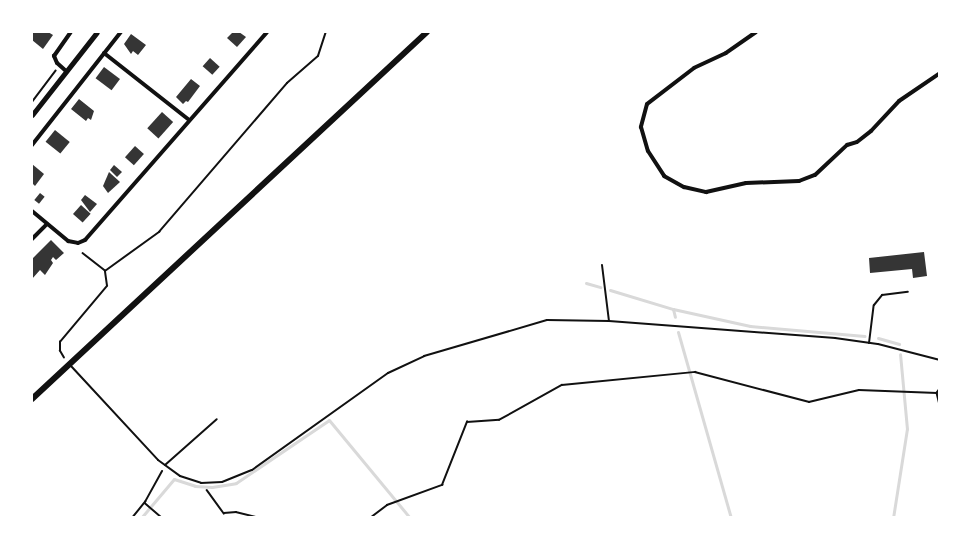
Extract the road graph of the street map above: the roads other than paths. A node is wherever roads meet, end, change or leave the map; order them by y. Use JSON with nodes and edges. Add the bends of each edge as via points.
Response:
{"nodes":[{"id":1,"x":71,"y":32,"type":"edge"},
{"id":2,"x":97,"y":32,"type":"edge"},
{"id":3,"x":121,"y":32,"type":"edge"},
{"id":4,"x":267,"y":32,"type":"edge"},
{"id":5,"x":427,"y":32,"type":"edge"},
{"id":6,"x":756,"y":32,"type":"edge"},
{"id":7,"x":104,"y":53,"type":"junction"},
{"id":8,"x":66,"y":71,"type":"junction"},
{"id":9,"x":939,"y":73,"type":"edge"},
{"id":10,"x":32,"y":115,"type":"edge"},
{"id":11,"x":189,"y":120,"type":"junction"},
{"id":12,"x":32,"y":145,"type":"edge"},
{"id":13,"x":32,"y":212,"type":"edge"},
{"id":14,"x":47,"y":224,"type":"junction"},
{"id":15,"x":32,"y":239,"type":"edge"},
{"id":16,"x":602,"y":265,"type":"dead end"},
{"id":17,"x":908,"y":292,"type":"dead end"},
{"id":18,"x":609,"y":321,"type":"junction"},
{"id":19,"x":869,"y":343,"type":"junction"},
{"id":20,"x":939,"y":360,"type":"edge"},
{"id":21,"x":69,"y":364,"type":"junction"},
{"id":22,"x":32,"y":399,"type":"edge"},
{"id":23,"x":218,"y":419,"type":"dead end"},
{"id":24,"x":165,"y":465,"type":"junction"}],
"edges":[{"from":1,"to":8,"type":"street","via":[[54,56]]},
{"from":2,"to":8,"type":"street"},
{"from":3,"to":7,"type":"street"},
{"from":4,"to":11,"type":"street"},
{"from":5,"to":21,"type":"main road"},
{"from":6,"to":9,"type":"street","via":[[726,53],[694,68],[647,105],[641,128],[648,151],[664,176],[684,187],[706,192],[746,183],[799,181],[815,175],[847,145],[871,131],[900,101]]},
{"from":7,"to":11,"type":"street"},
{"from":7,"to":12,"type":"street"},
{"from":8,"to":10,"type":"street"},
{"from":11,"to":14,"type":"street","via":[[91,234],[78,243],[68,241]]},
{"from":13,"to":14,"type":"street"},
{"from":14,"to":15,"type":"street"},
{"from":16,"to":18,"type":"lane"},
{"from":17,"to":19,"type":"lane","via":[[882,295],[874,305]]},
{"from":18,"to":19,"type":"lane"},
{"from":18,"to":24,"type":"lane","via":[[547,320],[424,356],[388,373],[237,478],[201,483],[180,476]]},
{"from":19,"to":20,"type":"lane"},
{"from":21,"to":22,"type":"main road"},
{"from":21,"to":24,"type":"lane"},
{"from":23,"to":24,"type":"lane"}]}
